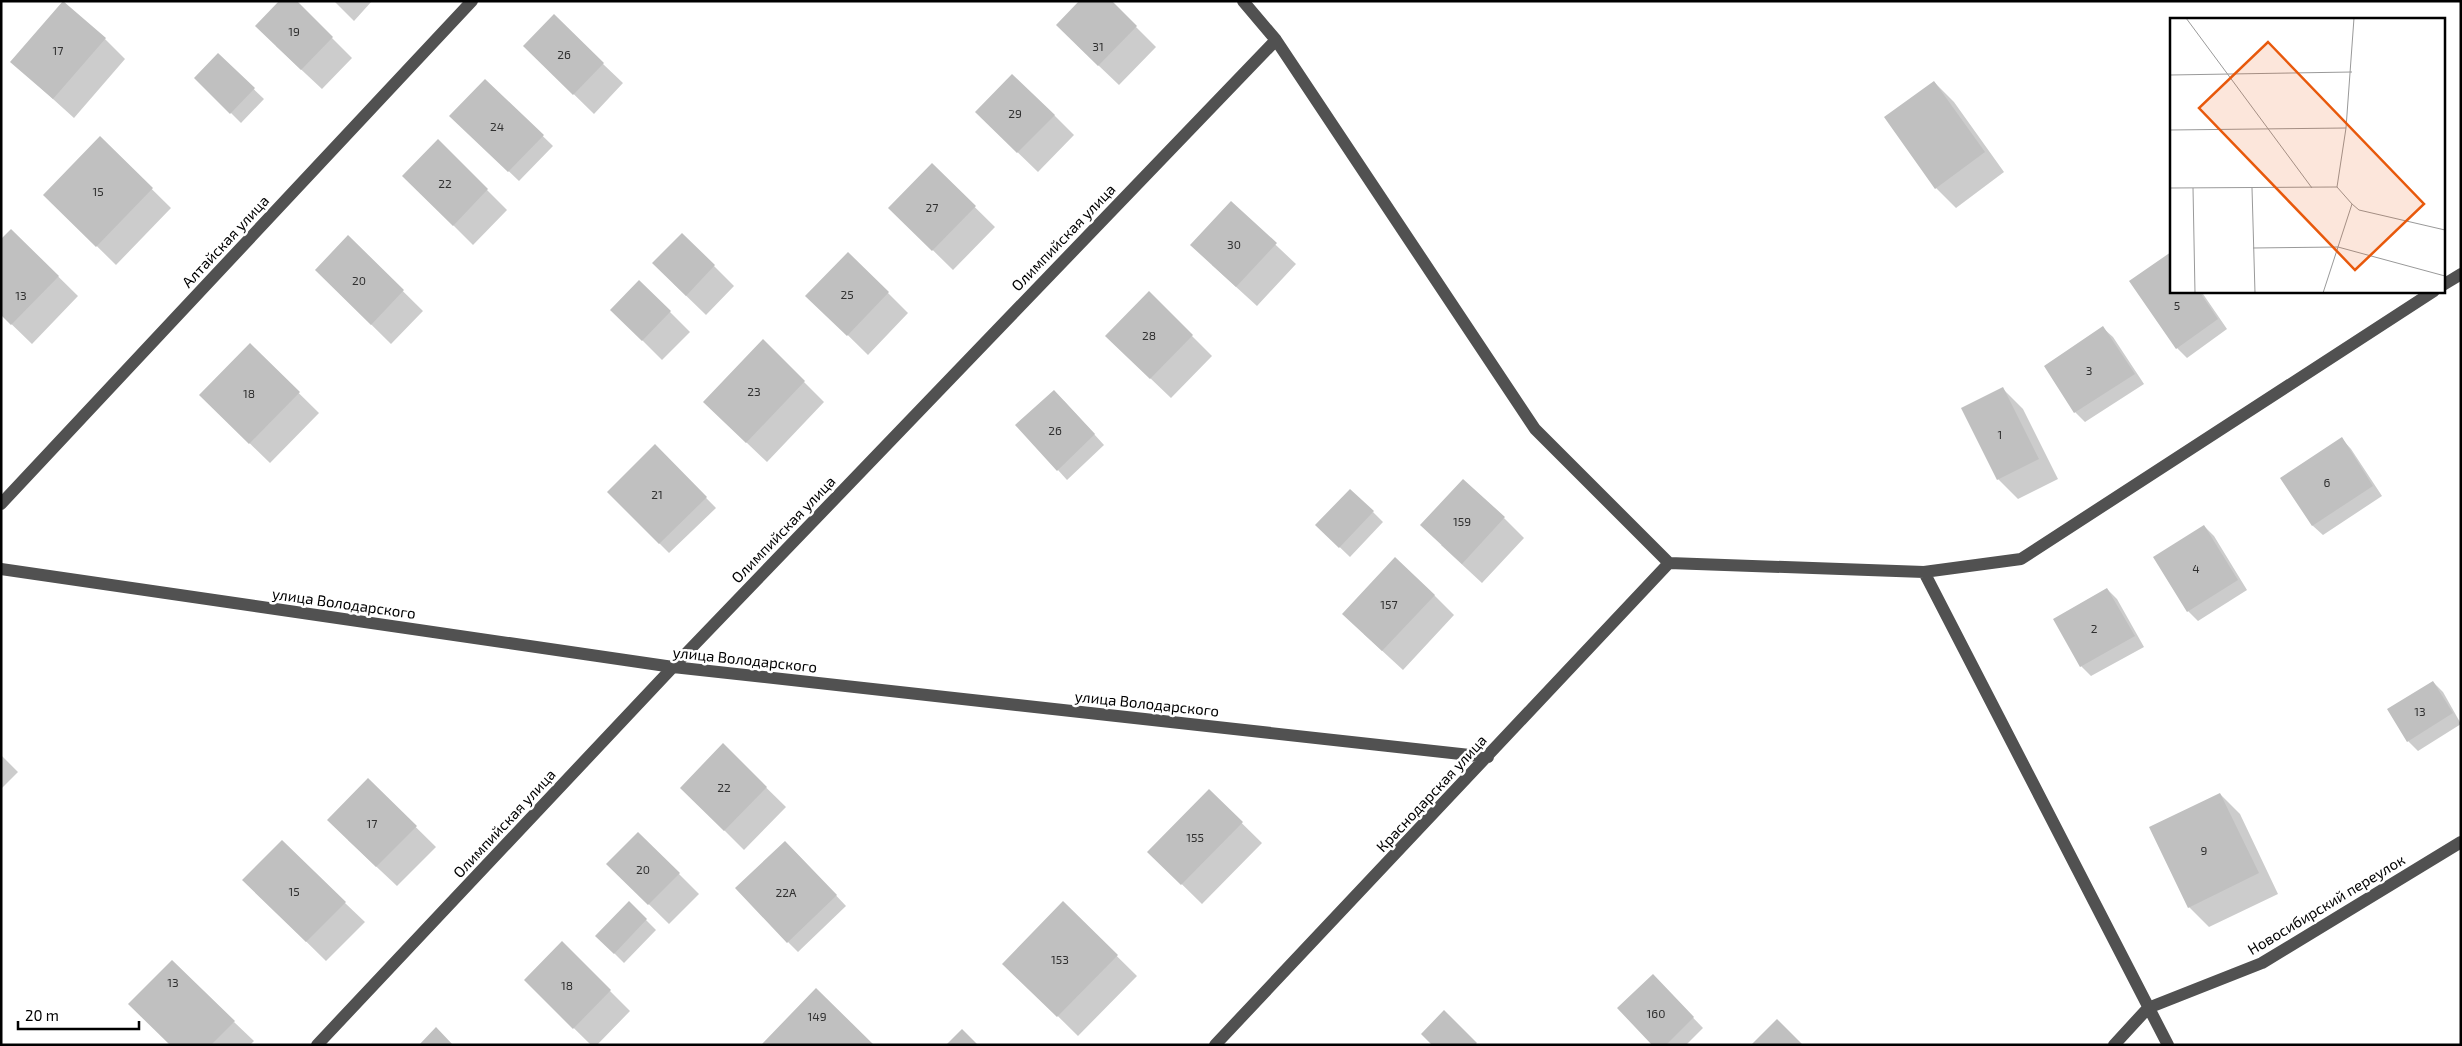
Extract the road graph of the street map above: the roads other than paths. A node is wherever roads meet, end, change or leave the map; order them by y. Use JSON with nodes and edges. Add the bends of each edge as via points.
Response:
{"nodes":[{"id":1,"x":472,"y":1,"type":"edge"},
{"id":2,"x":1242,"y":1,"type":"edge"},
{"id":3,"x":1276,"y":40,"type":"junction"},
{"id":4,"x":2461,"y":274,"type":"edge"},
{"id":5,"x":2444,"y":284,"type":"edge"},
{"id":6,"x":2432,"y":292,"type":"edge"},
{"id":7,"x":1,"y":504,"type":"edge"},
{"id":8,"x":1668,"y":563,"type":"junction"},
{"id":9,"x":1,"y":569,"type":"edge"},
{"id":10,"x":1924,"y":572,"type":"junction"},
{"id":11,"x":673,"y":667,"type":"junction"},
{"id":12,"x":1488,"y":757,"type":"junction"},
{"id":13,"x":2461,"y":842,"type":"edge"},
{"id":14,"x":2148,"y":1008,"type":"junction"},
{"id":15,"x":318,"y":1045,"type":"edge"},
{"id":16,"x":1215,"y":1045,"type":"edge"},
{"id":17,"x":2114,"y":1045,"type":"edge"},
{"id":18,"x":2168,"y":1045,"type":"edge"}],
"edges":[{"from":1,"to":7,"type":"street","name":"Алтайская улица"},
{"from":2,"to":3,"type":"street"},
{"from":3,"to":8,"type":"street","via":[[1536,428]]},
{"from":3,"to":11,"type":"street","name":"Олимпийская улица"},
{"from":4,"to":5,"type":"street"},
{"from":6,"to":10,"type":"street","via":[[2020,560]]},
{"from":8,"to":10,"type":"street"},
{"from":8,"to":12,"type":"street","name":"Краснодарская улица"},
{"from":9,"to":11,"type":"street","name":"улица Володарского"},
{"from":10,"to":14,"type":"street"},
{"from":11,"to":12,"type":"street","name":"улица Володарского"},
{"from":11,"to":15,"type":"street","name":"Олимпийская улица"},
{"from":12,"to":16,"type":"street","name":"Краснодарская улица"},
{"from":13,"to":14,"type":"street","name":"Новосибирский переулок","via":[[2262,963]]},
{"from":14,"to":17,"type":"street"},
{"from":14,"to":18,"type":"street"}]}
